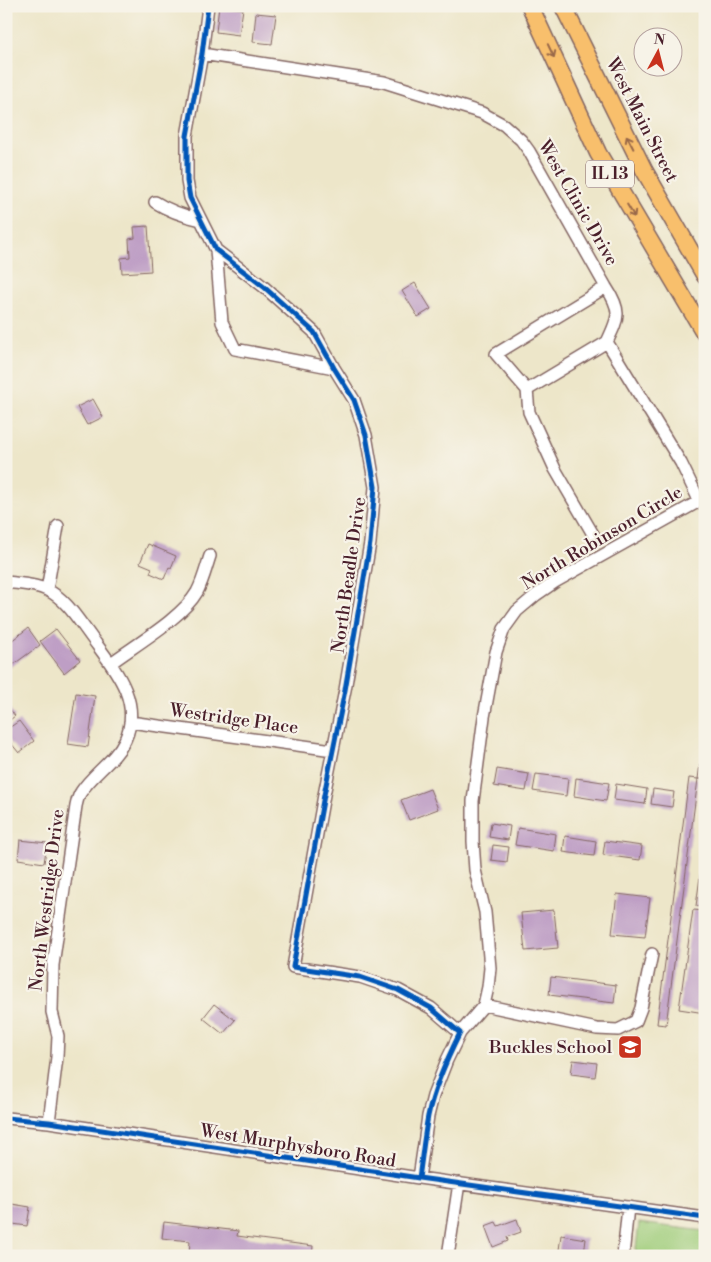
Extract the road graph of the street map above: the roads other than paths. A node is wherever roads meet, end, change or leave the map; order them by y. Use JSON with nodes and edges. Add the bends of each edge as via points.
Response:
{"nodes":[{"id":1,"x":208,"y":6,"type":"edge"},
{"id":2,"x":530,"y":6,"type":"edge"},
{"id":3,"x":563,"y":6,"type":"edge"},
{"id":4,"x":202,"y":54,"type":"junction"},
{"id":5,"x":155,"y":202,"type":"dead end"},
{"id":6,"x":201,"y":220,"type":"junction"},
{"id":7,"x":216,"y":250,"type":"junction"},
{"id":8,"x":705,"y":276,"type":"edge"},
{"id":9,"x":606,"y":287,"type":"junction"},
{"id":10,"x":705,"y":334,"type":"edge"},
{"id":11,"x":607,"y":342,"type":"junction"},
{"id":12,"x":334,"y":368,"type":"junction"},
{"id":13,"x":527,"y":390,"type":"junction"},
{"id":14,"x":58,"y":526,"type":"dead end"},
{"id":15,"x":596,"y":541,"type":"dead end"},
{"id":16,"x":210,"y":556,"type":"dead end"},
{"id":17,"x":6,"y":582,"type":"edge"},
{"id":18,"x":47,"y":590,"type":"junction"},
{"id":19,"x":111,"y":663,"type":"junction"},
{"id":20,"x":130,"y":722,"type":"junction"},
{"id":21,"x":333,"y":750,"type":"junction"},
{"id":22,"x":652,"y":954,"type":"dead end"},
{"id":23,"x":484,"y":1005,"type":"junction"},
{"id":24,"x":460,"y":1033,"type":"junction"},
{"id":25,"x":6,"y":1118,"type":"edge"},
{"id":26,"x":49,"y":1122,"type":"junction"},
{"id":27,"x":419,"y":1178,"type":"junction"},
{"id":28,"x":459,"y":1184,"type":"junction"},
{"id":29,"x":628,"y":1207,"type":"junction"},
{"id":30,"x":705,"y":1218,"type":"edge"},
{"id":31,"x":448,"y":1256,"type":"edge"},
{"id":32,"x":623,"y":1256,"type":"edge"}],
"edges":[{"from":1,"to":4,"type":"street","name":"North Beadle Drive"},
{"from":2,"to":10,"type":"highway","number":"IL 13","one_way":true,"via":[[598,153]]},
{"from":8,"to":3,"type":"highway","name":"West Main Street","number":"IL 13","one_way":true,"via":[[644,170]]},
{"from":4,"to":6,"type":"street","name":"North Beadle Drive","via":[[188,136],[187,181],[190,198]]},
{"from":4,"to":9,"type":"street","name":"West Clinic Drive","via":[[384,82],[482,113],[504,125],[529,151]]},
{"from":5,"to":6,"type":"street","via":[[183,216]]},
{"from":6,"to":7,"type":"street","name":"North Beadle Drive"},
{"from":7,"to":12,"type":"street","name":"North Beadle Drive","via":[[314,332]]},
{"from":7,"to":12,"type":"street","via":[[222,322],[235,349]]},
{"from":9,"to":11,"type":"street","name":"West Clinic Drive","via":[[616,302],[618,312]]},
{"from":9,"to":13,"type":"street","via":[[496,354]]},
{"from":11,"to":13,"type":"street"},
{"from":11,"to":23,"type":"street","name":"North Robinson Circle","via":[[698,498],[696,503],[543,590],[504,628],[492,670],[474,801],[475,870],[485,912],[490,968]]},
{"from":12,"to":21,"type":"street","name":"North Beadle Drive","via":[[354,400],[366,435],[375,487],[370,543]]},
{"from":13,"to":15,"type":"street","via":[[530,412],[555,469]]},
{"from":14,"to":18,"type":"street"},
{"from":16,"to":19,"type":"street","via":[[197,592],[179,613]]},
{"from":17,"to":18,"type":"street","name":"North Westridge Drive"},
{"from":18,"to":19,"type":"street","name":"North Westridge Drive","via":[[69,608]]},
{"from":19,"to":20,"type":"street","name":"North Westridge Drive","via":[[120,675],[129,698]]},
{"from":20,"to":21,"type":"street","name":"Westridge Place"},
{"from":20,"to":26,"type":"street","name":"North Westridge Drive","via":[[117,753],[81,791],[76,806],[54,965],[52,1012],[58,1036]]},
{"from":21,"to":24,"type":"street","name":"North Beadle Drive","via":[[293,966],[360,977],[398,990],[431,1008]]},
{"from":22,"to":23,"type":"street","via":[[636,1021],[618,1030],[597,1029]]},
{"from":23,"to":24,"type":"street"},
{"from":24,"to":27,"type":"street","via":[[433,1096]]},
{"from":25,"to":26,"type":"street","name":"West Murphysboro Road"},
{"from":26,"to":27,"type":"street","name":"West Murphysboro Road"},
{"from":27,"to":28,"type":"street","name":"West Murphysboro Road"},
{"from":28,"to":29,"type":"street","name":"West Murphysboro Road"},
{"from":28,"to":31,"type":"street"},
{"from":29,"to":30,"type":"street","name":"West Murphysboro Road"},
{"from":29,"to":32,"type":"street"}]}
